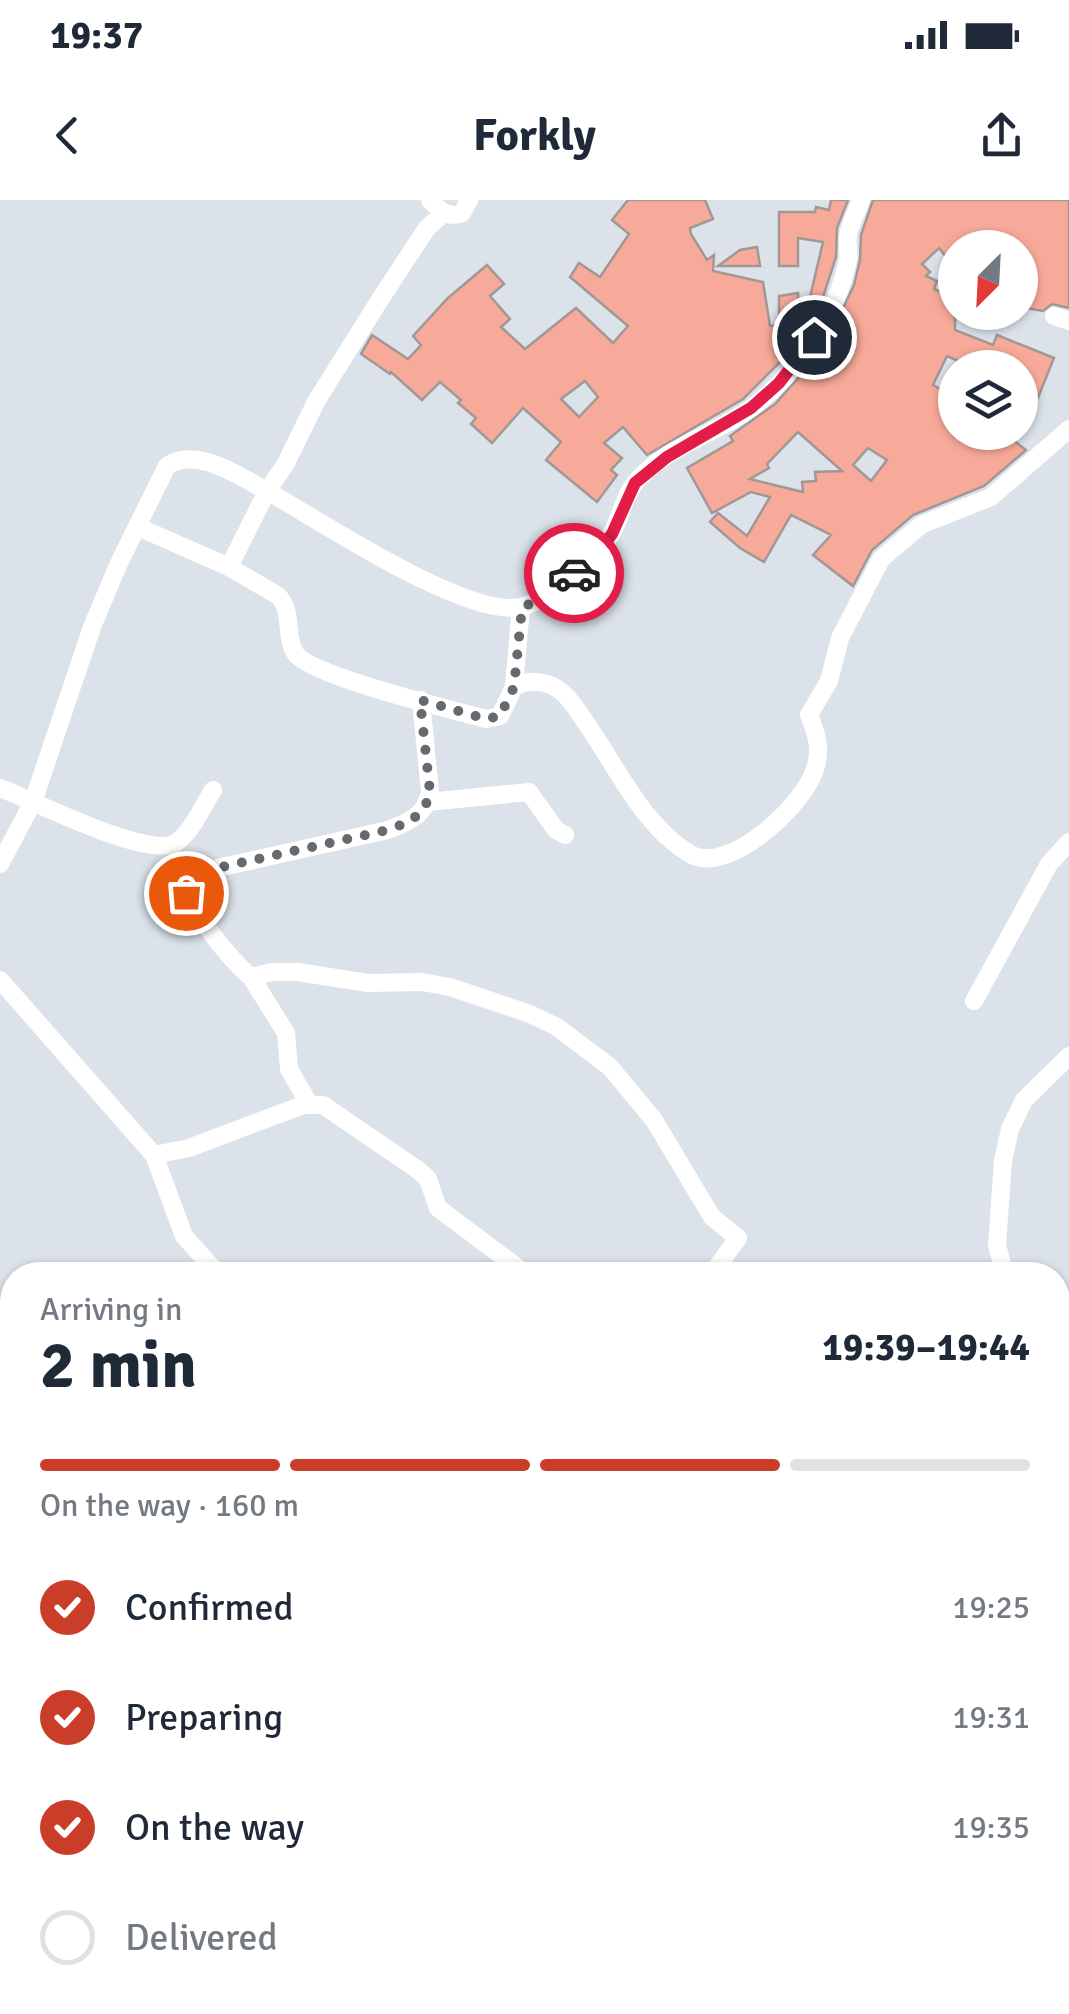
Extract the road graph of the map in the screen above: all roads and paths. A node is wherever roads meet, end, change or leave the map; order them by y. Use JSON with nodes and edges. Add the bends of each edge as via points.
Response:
{"nodes":[{"id":1,"x":468,"y":200,"type":"edge"},
{"id":2,"x":861,"y":200,"type":"edge"},
{"id":3,"x":436,"y":207,"type":"edge"},
{"id":4,"x":1069,"y":429,"type":"edge"},
{"id":5,"x":267,"y":490,"type":"junction"},
{"id":6,"x":138,"y":527,"type":"junction"},
{"id":7,"x":230,"y":567,"type":"junction"},
{"id":8,"x":522,"y":608,"type":"junction"},
{"id":9,"x":514,"y":687,"type":"junction"},
{"id":10,"x":420,"y":700,"type":"junction"},
{"id":11,"x":0,"y":788,"type":"edge"},
{"id":12,"x":213,"y":790,"type":"dead end"},
{"id":13,"x":33,"y":802,"type":"junction"},
{"id":14,"x":428,"y":802,"type":"junction"},
{"id":15,"x":565,"y":835,"type":"dead end"},
{"id":16,"x":1069,"y":842,"type":"edge"},
{"id":17,"x":169,"y":846,"type":"junction"},
{"id":18,"x":0,"y":864,"type":"edge"},
{"id":19,"x":190,"y":875,"type":"junction"},
{"id":20,"x":251,"y":976,"type":"junction"},
{"id":21,"x":3,"y":991,"type":"edge"},
{"id":22,"x":974,"y":1001,"type":"dead end"},
{"id":23,"x":1069,"y":1056,"type":"edge"},
{"id":24,"x":309,"y":1104,"type":"junction"},
{"id":25,"x":154,"y":1155,"type":"junction"},
{"id":26,"x":207,"y":1262,"type":"edge"},
{"id":27,"x":510,"y":1262,"type":"edge"},
{"id":28,"x":720,"y":1262,"type":"edge"},
{"id":29,"x":1002,"y":1262,"type":"edge"}],
"edges":[{"from":1,"to":3,"type":"street","via":[[460,214]]},
{"from":2,"to":8,"type":"street","via":[[826,320],[779,383],[635,483],[593,558]]},
{"from":3,"to":5,"type":"street"},
{"from":4,"to":9,"type":"street","via":[[991,496],[922,526],[881,559],[840,638],[830,680],[808,715],[819,740],[808,785],[769,828],[718,859],[694,856],[659,827],[564,693],[535,681]]},
{"from":5,"to":6,"type":"street","via":[[185,457],[167,466]]},
{"from":5,"to":7,"type":"street"},
{"from":5,"to":8,"type":"street","via":[[437,588]]},
{"from":6,"to":7,"type":"street"},
{"from":6,"to":13,"type":"street","via":[[92,626]]},
{"from":7,"to":10,"type":"street","via":[[282,600],[302,659],[373,690]]},
{"from":8,"to":9,"type":"street"},
{"from":9,"to":10,"type":"street","via":[[494,719]]},
{"from":10,"to":14,"type":"street"},
{"from":11,"to":13,"type":"street"},
{"from":12,"to":17,"type":"street"},
{"from":13,"to":17,"type":"street","via":[[140,845]]},
{"from":13,"to":18,"type":"street"},
{"from":14,"to":15,"type":"street","via":[[529,792]]},
{"from":14,"to":19,"type":"street","via":[[414,820],[388,830]]},
{"from":16,"to":22,"type":"street","via":[[1049,864]]},
{"from":17,"to":19,"type":"street"},
{"from":19,"to":20,"type":"street","via":[[186,893]]},
{"from":20,"to":24,"type":"street","via":[[286,1033],[289,1070]]},
{"from":20,"to":28,"type":"street","via":[[298,972],[368,983],[422,982],[557,1027],[610,1067],[654,1120],[712,1217],[738,1238]]},
{"from":21,"to":25,"type":"street"},
{"from":23,"to":29,"type":"street","via":[[1024,1100],[1010,1129],[997,1245]]},
{"from":24,"to":25,"type":"street"},
{"from":24,"to":27,"type":"street","via":[[323,1105],[418,1170],[438,1208]]},
{"from":25,"to":26,"type":"street","via":[[184,1236]]}]}
